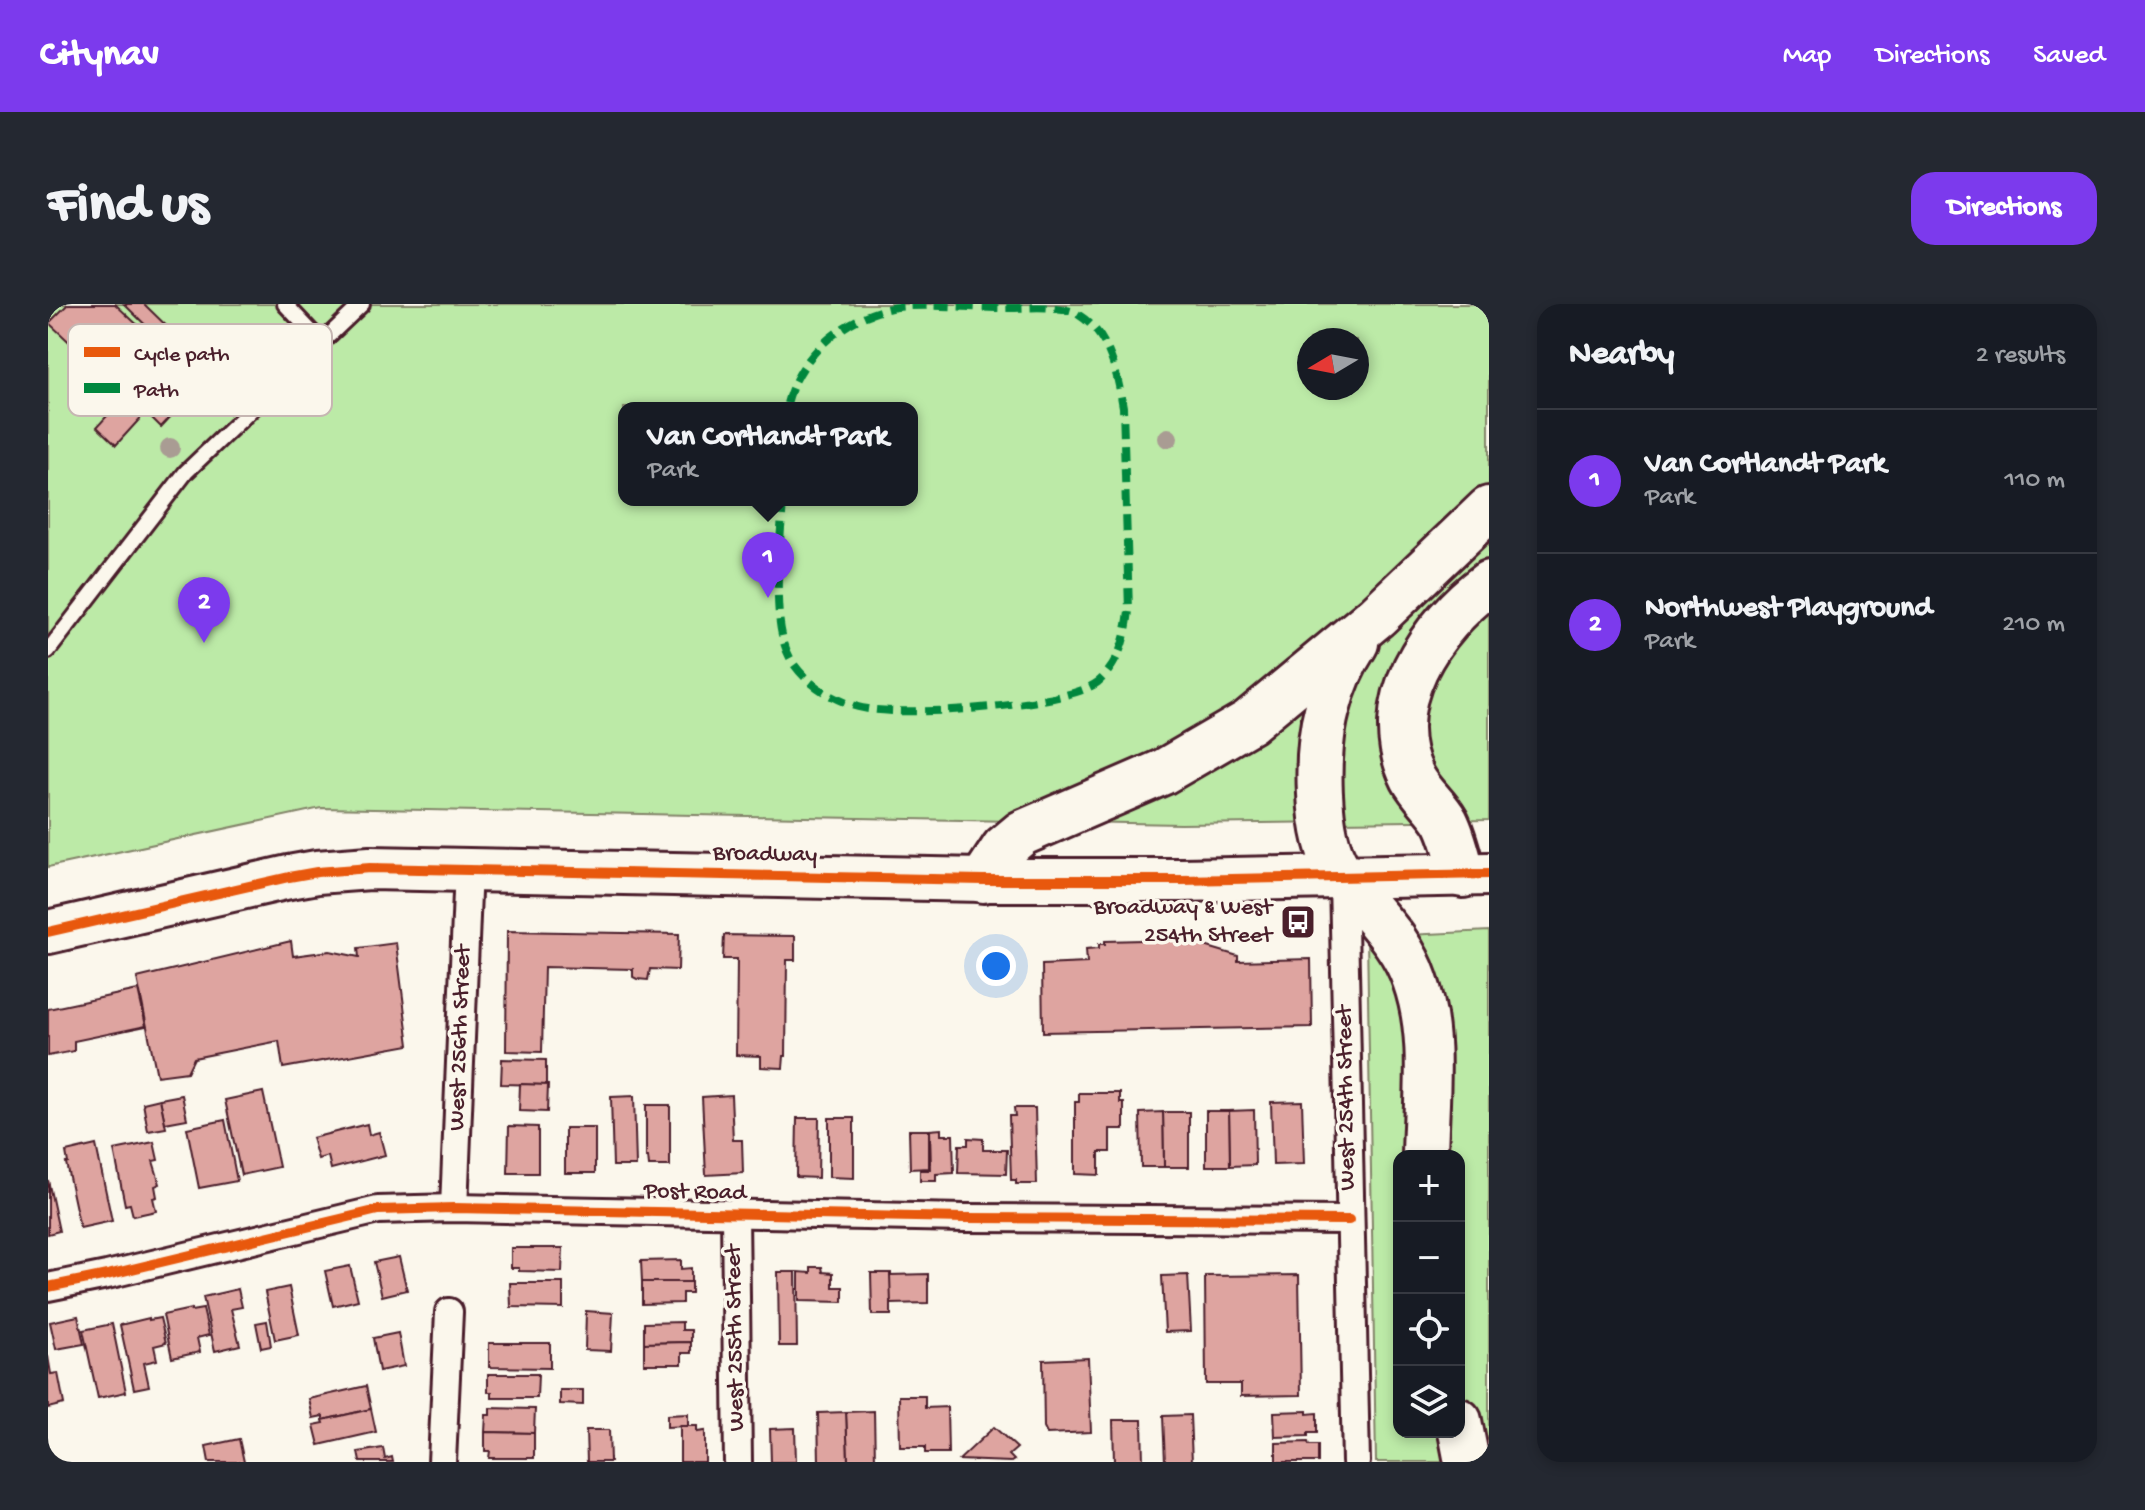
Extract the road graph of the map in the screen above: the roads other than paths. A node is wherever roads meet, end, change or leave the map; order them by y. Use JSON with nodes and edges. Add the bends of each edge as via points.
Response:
{"nodes":[{"id":1,"x":285,"y":304,"type":"edge"},
{"id":2,"x":362,"y":304,"type":"edge"},
{"id":3,"x":304,"y":324,"type":"edge"},
{"id":4,"x":332,"y":333,"type":"edge"},
{"id":5,"x":245,"y":416,"type":"edge"},
{"id":6,"x":1489,"y":509,"type":"edge"},
{"id":7,"x":1489,"y":583,"type":"edge"},
{"id":8,"x":1377,"y":616,"type":"junction"},
{"id":9,"x":48,"y":651,"type":"edge"},
{"id":10,"x":468,"y":868,"type":"junction"},
{"id":11,"x":1476,"y":874,"type":"edge"},
{"id":12,"x":1343,"y":877,"type":"junction"},
{"id":13,"x":983,"y":880,"type":"junction"},
{"id":14,"x":48,"y":932,"type":"edge"},
{"id":15,"x":1425,"y":1150,"type":"edge"},
{"id":16,"x":454,"y":1208,"type":"junction"},
{"id":17,"x":735,"y":1214,"type":"junction"},
{"id":18,"x":1349,"y":1220,"type":"junction"},
{"id":19,"x":48,"y":1287,"type":"edge"},
{"id":20,"x":449,"y":1312,"type":"dead end"},
{"id":21,"x":1462,"y":1438,"type":"edge"},
{"id":22,"x":442,"y":1462,"type":"edge"},
{"id":23,"x":738,"y":1462,"type":"edge"},
{"id":24,"x":1356,"y":1462,"type":"edge"},
{"id":25,"x":1467,"y":1462,"type":"edge"}],
"edges":[{"from":1,"to":3,"type":"lane"},
{"from":2,"to":4,"type":"lane"},
{"from":5,"to":9,"type":"lane","via":[[186,472]]},
{"from":6,"to":8,"type":"highway"},
{"from":7,"to":11,"type":"highway","via":[[1459,608],[1428,647],[1407,687],[1402,714],[1408,766]]},
{"from":8,"to":12,"type":"highway","via":[[1347,659],[1323,724],[1322,825],[1327,849]]},
{"from":8,"to":13,"type":"highway","via":[[1249,722],[1163,772],[1022,833],[1004,848]]},
{"from":10,"to":13,"type":"main road","name":"Broadway"},
{"from":10,"to":14,"type":"main road","name":"Broadway","via":[[317,872]]},
{"from":10,"to":16,"type":"street","name":"West 256th Street"},
{"from":11,"to":12,"type":"main road","name":"Broadway"},
{"from":12,"to":13,"type":"main road","name":"Broadway"},
{"from":12,"to":15,"type":"highway","via":[[1394,939],[1416,982],[1427,1038]]},
{"from":12,"to":18,"type":"street","name":"West 254th Street"},
{"from":16,"to":17,"type":"street","name":"Post Road"},
{"from":16,"to":19,"type":"street","name":"Post Road","via":[[378,1210]]},
{"from":17,"to":18,"type":"street","name":"Post Road"},
{"from":17,"to":23,"type":"street","name":"West 255th Street"},
{"from":18,"to":24,"type":"street","name":"West 254th Street"},
{"from":20,"to":22,"type":"street"},
{"from":21,"to":25,"type":"highway"}]}
